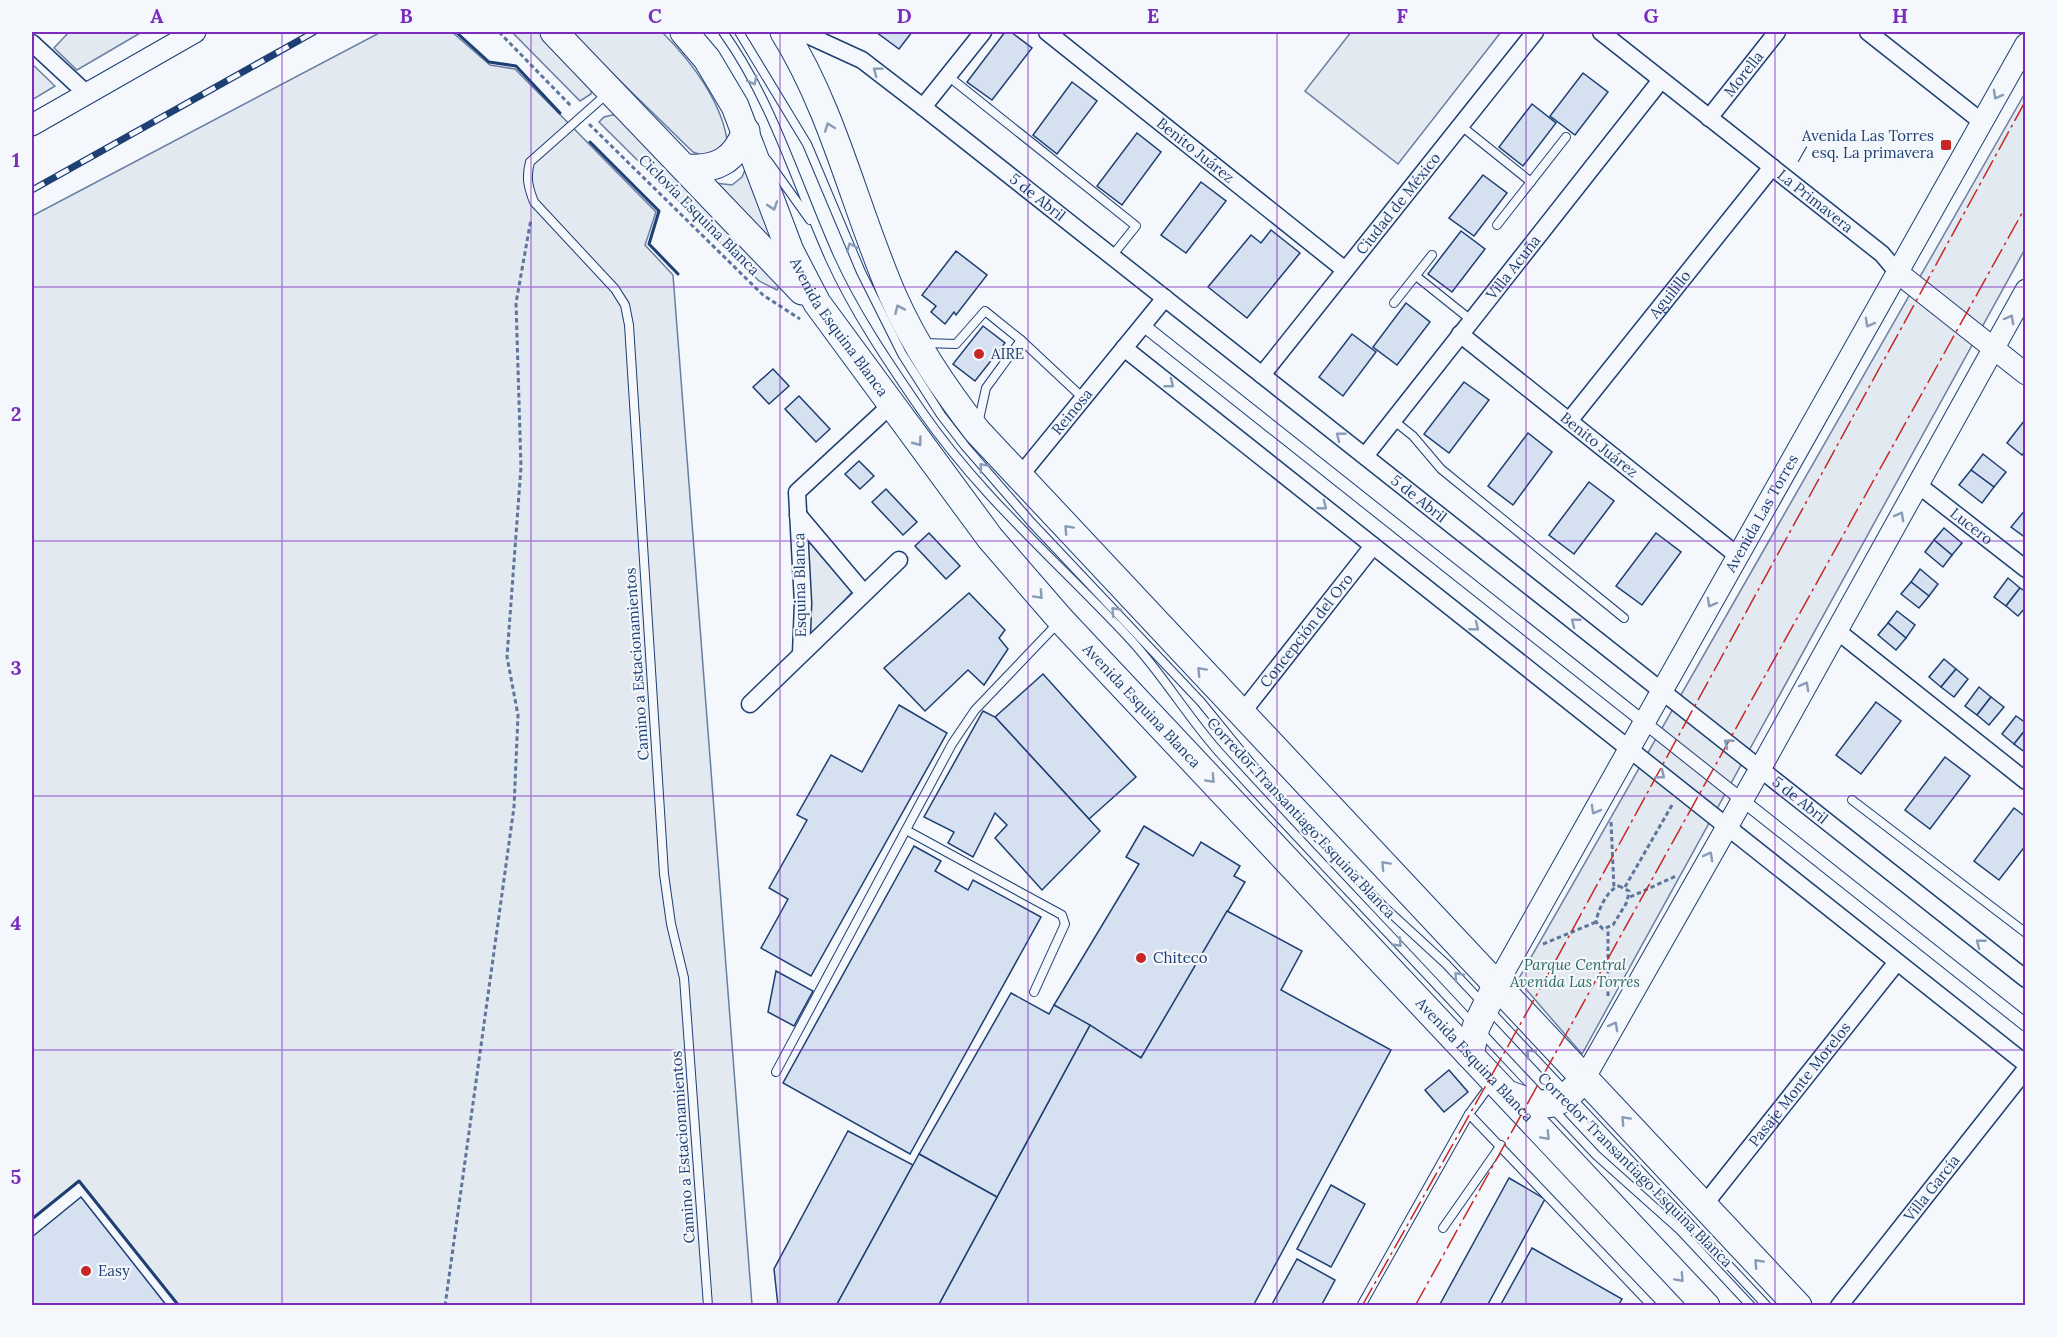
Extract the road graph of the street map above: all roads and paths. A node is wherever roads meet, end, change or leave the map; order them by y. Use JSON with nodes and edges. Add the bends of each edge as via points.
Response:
{"nodes":[{"id":1,"x":195,"y":32,"type":"edge"},
{"id":2,"x":499,"y":32,"type":"edge"},
{"id":3,"x":554,"y":32,"type":"edge"},
{"id":4,"x":684,"y":32,"type":"edge"},
{"id":5,"x":723,"y":32,"type":"edge"},
{"id":6,"x":739,"y":32,"type":"edge"},
{"id":7,"x":784,"y":32,"type":"edge"},
{"id":8,"x":801,"y":32,"type":"edge"},
{"id":9,"x":983,"y":32,"type":"edge"},
{"id":10,"x":1047,"y":32,"type":"edge"},
{"id":11,"x":1535,"y":32,"type":"edge"},
{"id":12,"x":1600,"y":32,"type":"edge"},
{"id":13,"x":1777,"y":32,"type":"edge"},
{"id":14,"x":1868,"y":32,"type":"edge"},
{"id":15,"x":32,"y":43,"type":"edge"},
{"id":16,"x":2025,"y":44,"type":"edge"},
{"id":17,"x":948,"y":76,"type":"junction"},
{"id":18,"x":1661,"y":80,"type":"junction"},
{"id":19,"x":610,"y":90,"type":"junction"},
{"id":20,"x":87,"y":94,"type":"junction"},
{"id":21,"x":923,"y":106,"type":"junction"},
{"id":22,"x":582,"y":117,"type":"junction"},
{"id":23,"x":1709,"y":117,"type":"junction"},
{"id":24,"x":1982,"y":122,"type":"junction"},
{"id":25,"x":32,"y":125,"type":"edge"},
{"id":26,"x":1460,"y":125,"type":"junction"},
{"id":27,"x":746,"y":131,"type":"junction"},
{"id":28,"x":1566,"y":137,"type":"dead end"},
{"id":29,"x":1772,"y":167,"type":"junction"},
{"id":30,"x":687,"y":168,"type":"junction"},
{"id":31,"x":1531,"y":182,"type":"junction"},
{"id":32,"x":534,"y":202,"type":"junction"},
{"id":33,"x":1497,"y":225,"type":"dead end"},
{"id":34,"x":819,"y":233,"type":"junction"},
{"id":35,"x":1432,"y":255,"type":"dead end"},
{"id":36,"x":1112,"y":256,"type":"junction"},
{"id":37,"x":1345,"y":270,"type":"junction"},
{"id":38,"x":1897,"y":272,"type":"junction"},
{"id":39,"x":1416,"y":276,"type":"junction"},
{"id":40,"x":2025,"y":290,"type":"edge"},
{"id":41,"x":1165,"y":298,"type":"junction"},
{"id":42,"x":1394,"y":303,"type":"dead end"},
{"id":43,"x":810,"y":312,"type":"junction"},
{"id":44,"x":1471,"y":320,"type":"junction"},
{"id":45,"x":1143,"y":325,"type":"junction"},
{"id":46,"x":1460,"y":334,"type":"junction"},
{"id":47,"x":1021,"y":339,"type":"junction"},
{"id":48,"x":916,"y":343,"type":"junction"},
{"id":49,"x":1124,"y":348,"type":"junction"},
{"id":50,"x":1994,"y":348,"type":"junction"},
{"id":51,"x":2025,"y":374,"type":"edge"},
{"id":52,"x":1262,"y":375,"type":"junction"},
{"id":53,"x":1083,"y":398,"type":"junction"},
{"id":54,"x":891,"y":405,"type":"junction"},
{"id":55,"x":1393,"y":420,"type":"junction"},
{"id":56,"x":1569,"y":421,"type":"junction"},
{"id":57,"x":977,"y":431,"type":"junction"},
{"id":58,"x":1365,"y":456,"type":"junction"},
{"id":59,"x":1019,"y":477,"type":"junction"},
{"id":60,"x":1917,"y":484,"type":"junction"},
{"id":61,"x":798,"y":516,"type":"junction"},
{"id":62,"x":1373,"y":546,"type":"junction"},
{"id":63,"x":1738,"y":556,"type":"junction"},
{"id":64,"x":899,"y":560,"type":"dead end"},
{"id":65,"x":2025,"y":569,"type":"edge"},
{"id":66,"x":863,"y":592,"type":"junction"},
{"id":67,"x":1624,"y":618,"type":"dead end"},
{"id":68,"x":1061,"y":620,"type":"junction"},
{"id":69,"x":1836,"y":630,"type":"junction"},
{"id":70,"x":801,"y":654,"type":"junction"},
{"id":71,"x":1662,"y":691,"type":"junction"},
{"id":72,"x":750,"y":704,"type":"dead end"},
{"id":73,"x":1241,"y":714,"type":"junction"},
{"id":74,"x":1644,"y":723,"type":"junction"},
{"id":75,"x":1629,"y":750,"type":"junction"},
{"id":76,"x":1760,"y":769,"type":"junction"},
{"id":77,"x":2025,"y":781,"type":"edge"},
{"id":78,"x":1680,"y":791,"type":"junction"},
{"id":79,"x":1742,"y":800,"type":"junction"},
{"id":80,"x":1852,"y":801,"type":"dead end"},
{"id":81,"x":1611,"y":819,"type":"dead end"},
{"id":82,"x":1725,"y":827,"type":"junction"},
{"id":83,"x":906,"y":830,"type":"junction"},
{"id":84,"x":1705,"y":863,"type":"junction"},
{"id":85,"x":1624,"y":887,"type":"junction"},
{"id":86,"x":1614,"y":888,"type":"junction"},
{"id":87,"x":1630,"y":897,"type":"junction"},
{"id":88,"x":1596,"y":922,"type":"junction"},
{"id":89,"x":1608,"y":929,"type":"junction"},
{"id":90,"x":2025,"y":933,"type":"edge"},
{"id":91,"x":1515,"y":952,"type":"junction"},
{"id":92,"x":1897,"y":962,"type":"junction"},
{"id":93,"x":2025,"y":979,"type":"edge"},
{"id":94,"x":1034,"y":992,"type":"dead end"},
{"id":95,"x":1486,"y":1006,"type":"junction"},
{"id":96,"x":2025,"y":1025,"type":"edge"},
{"id":97,"x":1611,"y":1031,"type":"junction"},
{"id":98,"x":1470,"y":1055,"type":"junction"},
{"id":99,"x":2025,"y":1064,"type":"edge"},
{"id":100,"x":2025,"y":1069,"type":"edge"},
{"id":101,"x":776,"y":1072,"type":"dead end"},
{"id":102,"x":1500,"y":1087,"type":"junction"},
{"id":103,"x":1568,"y":1093,"type":"junction"},
{"id":104,"x":1469,"y":1114,"type":"junction"},
{"id":105,"x":1501,"y":1144,"type":"junction"},
{"id":106,"x":1704,"y":1205,"type":"junction"},
{"id":107,"x":1443,"y":1228,"type":"dead end"},
{"id":108,"x":445,"y":1305,"type":"edge"},
{"id":109,"x":708,"y":1305,"type":"edge"},
{"id":110,"x":1361,"y":1305,"type":"edge"},
{"id":111,"x":1652,"y":1305,"type":"edge"},
{"id":112,"x":1706,"y":1305,"type":"edge"},
{"id":113,"x":1750,"y":1305,"type":"edge"},
{"id":114,"x":1767,"y":1305,"type":"edge"},
{"id":115,"x":1798,"y":1305,"type":"edge"},
{"id":116,"x":1839,"y":1305,"type":"edge"}],
"edges":[{"from":1,"to":20,"type":"street"},
{"from":2,"to":22,"type":"path","name":"Ciclovía Esquina Blanca"},
{"from":3,"to":19,"type":"main road"},
{"from":4,"to":27,"type":"main road","name":"Avenida Esquina Blanca","via":[[721,81]]},
{"from":5,"to":34,"type":"lane","name":"Corredor Transantiago Esquina Blanca","one_way":true,"via":[[752,77]]},
{"from":95,"to":6,"type":"lane","name":"Corredor Transantiago Esquina Blanca","one_way":true,"via":[[1275,793],[1201,702],[1010,500],[941,415],[880,314],[807,144]]},
{"from":48,"to":7,"type":"main road","one_way":true,"via":[[883,269],[815,91]]},
{"from":21,"to":8,"type":"street","name":"5 de Abril","one_way":true,"via":[[862,60]]},
{"from":9,"to":17,"type":"street"},
{"from":10,"to":37,"type":"street","name":"Benito Juárez"},
{"from":11,"to":26,"type":"street","name":"Ciudad de México"},
{"from":12,"to":18,"type":"street","name":"La Primavera"},
{"from":13,"to":23,"type":"street","name":"Morella"},
{"from":14,"to":24,"type":"street"},
{"from":15,"to":20,"type":"street"},
{"from":16,"to":24,"type":"street","name":"Avenida Las Torres","one_way":true},
{"from":17,"to":21,"type":"street"},
{"from":17,"to":36,"type":"lane","via":[[1136,226]]},
{"from":18,"to":23,"type":"street","name":"La Primavera"},
{"from":18,"to":44,"type":"street","name":"Villa Acuña"},
{"from":19,"to":22,"type":"lane","name":"Camino a Estacionamientos"},
{"from":19,"to":30,"type":"main road"},
{"from":20,"to":25,"type":"street"},
{"from":21,"to":36,"type":"street","name":"5 de Abril"},
{"from":22,"to":32,"type":"lane","name":"Camino a Estacionamientos","via":[[531,162],[527,173]]},
{"from":22,"to":43,"type":"path","name":"Ciclovía Esquina Blanca","via":[[764,295]]},
{"from":23,"to":29,"type":"street","name":"La Primavera"},
{"from":24,"to":38,"type":"street","name":"Avenida Las Torres"},
{"from":26,"to":31,"type":"lane"},
{"from":26,"to":37,"type":"street","name":"Ciudad de México"},
{"from":27,"to":30,"type":"main road","via":[[724,163],[710,168]]},
{"from":27,"to":34,"type":"lane"},
{"from":27,"to":43,"type":"main road","name":"Avenida Esquina Blanca","one_way":true},
{"from":28,"to":31,"type":"lane"},
{"from":29,"to":38,"type":"street","name":"La Primavera","via":[[1882,254]]},
{"from":29,"to":56,"type":"street","name":"Aguilillo"},
{"from":30,"to":43,"type":"main road","via":[[790,281]]},
{"from":31,"to":33,"type":"lane"},
{"from":32,"to":108,"type":"path","via":[[516,303],[521,467],[507,657],[518,715],[514,807]]},
{"from":32,"to":109,"type":"lane","name":"Camino a Estacionamientos","via":[[615,289],[625,305],[629,325],[664,874],[684,978]]},
{"from":34,"to":95,"type":"lane","name":"Corredor Transantiago Esquina Blanca","one_way":true,"via":[[868,329],[968,472],[1131,640],[1218,751]]},
{"from":35,"to":39,"type":"lane"},
{"from":36,"to":41,"type":"street","name":"5 de Abril"},
{"from":37,"to":52,"type":"street","name":"Ciudad de México"},
{"from":38,"to":50,"type":"street","name":"La Primavera"},
{"from":38,"to":63,"type":"street","name":"Avenida Las Torres","one_way":true},
{"from":39,"to":42,"type":"lane"},
{"from":39,"to":44,"type":"lane"},
{"from":50,"to":40,"type":"street","one_way":true},
{"from":41,"to":45,"type":"street","name":"Reinosa"},
{"from":41,"to":52,"type":"street","name":"5 de Abril"},
{"from":43,"to":54,"type":"main road","name":"Avenida Esquina Blanca"},
{"from":44,"to":46,"type":"street","name":"Villa Acuña"},
{"from":45,"to":49,"type":"street","name":"Reinosa"},
{"from":45,"to":74,"type":"street"},
{"from":46,"to":55,"type":"street","name":"Villa Acuña"},
{"from":46,"to":56,"type":"street","name":"Benito Juárez"},
{"from":47,"to":48,"type":"lane","via":[[984,311],[956,344]]},
{"from":47,"to":53,"type":"lane"},
{"from":47,"to":57,"type":"lane","via":[[986,388]]},
{"from":48,"to":57,"type":"main road","via":[[944,389]]},
{"from":49,"to":53,"type":"street","name":"Reinosa"},
{"from":49,"to":62,"type":"street","one_way":true},
{"from":50,"to":51,"type":"street","name":"La Primavera"},
{"from":50,"to":60,"type":"street"},
{"from":58,"to":52,"type":"street","name":"5 de Abril","one_way":true},
{"from":53,"to":59,"type":"street","name":"Reinosa"},
{"from":54,"to":61,"type":"street","name":"Esquina Blanca","via":[[797,492]]},
{"from":54,"to":68,"type":"main road","name":"Avenida Esquina Blanca","one_way":true,"via":[[990,538]]},
{"from":55,"to":58,"type":"street","name":"Villa Acuña"},
{"from":55,"to":67,"type":"lane","via":[[1413,436],[1441,469]]},
{"from":56,"to":63,"type":"street","name":"Benito Juárez"},
{"from":57,"to":59,"type":"main road"},
{"from":71,"to":58,"type":"street","name":"5 de Abril","one_way":true},
{"from":73,"to":59,"type":"main road","one_way":true},
{"from":60,"to":65,"type":"street","name":"Lucero"},
{"from":69,"to":60,"type":"street","one_way":true},
{"from":61,"to":66,"type":"street","name":"Esquina Blanca"},
{"from":61,"to":70,"type":"street","name":"Esquina Blanca","via":[[803,603]]},
{"from":62,"to":73,"type":"street","name":"Concepción del Oro"},
{"from":62,"to":75,"type":"street","one_way":true},
{"from":63,"to":71,"type":"street","name":"Avenida Las Torres","one_way":true},
{"from":64,"to":66,"type":"street","name":"Esquina Blanca"},
{"from":66,"to":70,"type":"street","name":"Esquina Blanca"},
{"from":68,"to":83,"type":"lane","via":[[975,710]]},
{"from":68,"to":98,"type":"main road","name":"Avenida Esquina Blanca","one_way":true},
{"from":76,"to":69,"type":"street","one_way":true},
{"from":69,"to":77,"type":"street"},
{"from":70,"to":72,"type":"street","name":"Esquina Blanca"},
{"from":71,"to":74,"type":"street","name":"Avenida Las Torres"},
{"from":76,"to":71,"type":"street","name":"5 de Abril","one_way":true},
{"from":95,"to":73,"type":"main road","one_way":true},
{"from":74,"to":75,"type":"street","name":"Avenida Las Torres"},
{"from":74,"to":79,"type":"street"},
{"from":75,"to":78,"type":"street","one_way":true},
{"from":75,"to":91,"type":"street","name":"Avenida Las Torres","one_way":true},
{"from":76,"to":79,"type":"street"},
{"from":93,"to":76,"type":"street","name":"5 de Abril","one_way":true},
{"from":78,"to":82,"type":"street"},
{"from":78,"to":85,"type":"path"},
{"from":79,"to":82,"type":"street"},
{"from":79,"to":96,"type":"street"},
{"from":80,"to":90,"type":"lane"},
{"from":81,"to":86,"type":"path"},
{"from":84,"to":82,"type":"street","one_way":true},
{"from":82,"to":92,"type":"street"},
{"from":83,"to":94,"type":"lane","via":[[1062,915],[1065,924]]},
{"from":83,"to":101,"type":"lane"},
{"from":84,"to":87,"type":"path"},
{"from":97,"to":84,"type":"street","one_way":true},
{"from":85,"to":86,"type":"path"},
{"from":85,"to":87,"type":"path"},
{"from":86,"to":88,"type":"path"},
{"from":87,"to":89,"type":"path"},
{"from":88,"to":89,"type":"path"},
{"from":88,"to":91,"type":"path"},
{"from":89,"to":97,"type":"path"},
{"from":91,"to":95,"type":"street","name":"Avenida Las Torres"},
{"from":92,"to":99,"type":"street"},
{"from":92,"to":106,"type":"street","name":"Pasaje Monte Morelos"},
{"from":95,"to":98,"type":"main road"},
{"from":95,"to":103,"type":"main road"},
{"from":95,"to":103,"type":"lane","name":"Corredor Transantiago Esquina Blanca","one_way":true},
{"from":97,"to":103,"type":"street"},
{"from":98,"to":102,"type":"main road","name":"Avenida Esquina Blanca"},
{"from":100,"to":116,"type":"street","name":"Villa García"},
{"from":102,"to":103,"type":"main road","via":[[1528,1102]]},
{"from":102,"to":104,"type":"lane"},
{"from":102,"to":112,"type":"main road","name":"Avenida Esquina Blanca","one_way":true},
{"from":106,"to":103,"type":"main road","one_way":true},
{"from":103,"to":113,"type":"lane","name":"Corredor Transantiago Esquina Blanca","via":[[1596,1155],[1680,1230]]},
{"from":103,"to":114,"type":"lane","name":"Corredor Transantiago Esquina Blanca"},
{"from":104,"to":105,"type":"lane"},
{"from":104,"to":110,"type":"lane"},
{"from":105,"to":107,"type":"lane"},
{"from":105,"to":111,"type":"lane"},
{"from":115,"to":106,"type":"main road","one_way":true}]}
